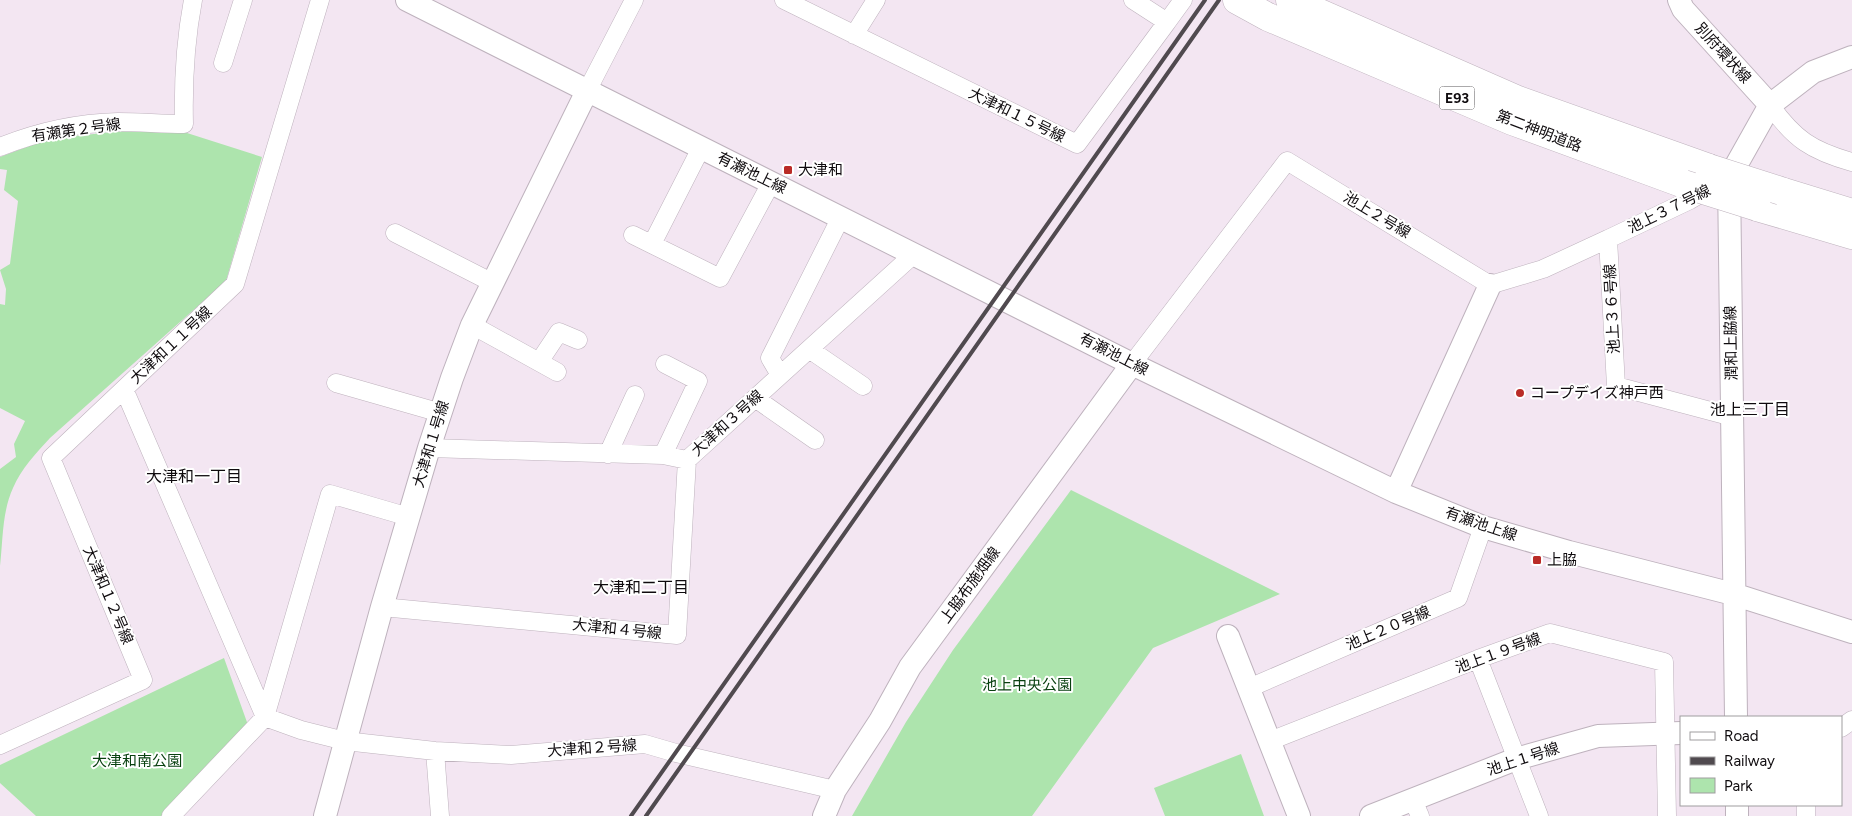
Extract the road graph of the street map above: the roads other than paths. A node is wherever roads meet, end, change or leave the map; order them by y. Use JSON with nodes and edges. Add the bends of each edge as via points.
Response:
{"nodes":[{"id":1,"x":193,"y":0,"type":"edge"},
{"id":2,"x":243,"y":0,"type":"edge"},
{"id":3,"x":320,"y":0,"type":"edge"},
{"id":4,"x":406,"y":0,"type":"edge"},
{"id":5,"x":634,"y":0,"type":"edge"},
{"id":6,"x":784,"y":0,"type":"edge"},
{"id":7,"x":876,"y":0,"type":"edge"},
{"id":8,"x":1133,"y":0,"type":"edge"},
{"id":9,"x":1236,"y":0,"type":"edge"},
{"id":10,"x":1290,"y":0,"type":"edge"},
{"id":11,"x":1679,"y":0,"type":"edge"},
{"id":12,"x":1181,"y":3,"type":"edge"},
{"id":13,"x":1167,"y":22,"type":"junction"},
{"id":14,"x":854,"y":34,"type":"junction"},
{"id":15,"x":1852,"y":57,"type":"edge"},
{"id":16,"x":223,"y":63,"type":"dead end"},
{"id":17,"x":587,"y":91,"type":"junction"},
{"id":18,"x":1770,"y":105,"type":"junction"},
{"id":19,"x":0,"y":147,"type":"edge"},
{"id":20,"x":701,"y":148,"type":"junction"},
{"id":21,"x":1852,"y":162,"type":"edge"},
{"id":22,"x":1719,"y":173,"type":"junction"},
{"id":23,"x":771,"y":183,"type":"junction"},
{"id":24,"x":1852,"y":212,"type":"edge"},
{"id":25,"x":841,"y":217,"type":"junction"},
{"id":26,"x":395,"y":233,"type":"dead end"},
{"id":27,"x":633,"y":235,"type":"dead end"},
{"id":28,"x":1852,"y":235,"type":"edge"},
{"id":29,"x":1608,"y":238,"type":"junction"},
{"id":30,"x":652,"y":244,"type":"junction"},
{"id":31,"x":914,"y":254,"type":"junction"},
{"id":32,"x":493,"y":283,"type":"junction"},
{"id":33,"x":1490,"y":284,"type":"junction"},
{"id":34,"x":472,"y":325,"type":"junction"},
{"id":35,"x":578,"y":340,"type":"dead end"},
{"id":36,"x":809,"y":349,"type":"junction"},
{"id":37,"x":539,"y":362,"type":"junction"},
{"id":38,"x":665,"y":364,"type":"dead end"},
{"id":39,"x":1132,"y":364,"type":"junction"},
{"id":40,"x":557,"y":372,"type":"dead end"},
{"id":41,"x":780,"y":375,"type":"junction"},
{"id":42,"x":336,"y":383,"type":"dead end"},
{"id":43,"x":863,"y":386,"type":"dead end"},
{"id":44,"x":124,"y":389,"type":"junction"},
{"id":45,"x":635,"y":394,"type":"dead end"},
{"id":46,"x":755,"y":398,"type":"junction"},
{"id":47,"x":441,"y":413,"type":"junction"},
{"id":48,"x":1733,"y":417,"type":"junction"},
{"id":49,"x":815,"y":440,"type":"dead end"},
{"id":50,"x":429,"y":448,"type":"junction"},
{"id":51,"x":608,"y":454,"type":"junction"},
{"id":52,"x":663,"y":456,"type":"junction"},
{"id":53,"x":687,"y":460,"type":"junction"},
{"id":54,"x":1396,"y":492,"type":"junction"},
{"id":55,"x":409,"y":517,"type":"junction"},
{"id":56,"x":1483,"y":527,"type":"junction"},
{"id":57,"x":1734,"y":594,"type":"junction"},
{"id":58,"x":382,"y":607,"type":"junction"},
{"id":59,"x":1852,"y":632,"type":"edge"},
{"id":60,"x":1228,"y":636,"type":"dead end"},
{"id":61,"x":1478,"y":659,"type":"junction"},
{"id":62,"x":1249,"y":688,"type":"junction"},
{"id":63,"x":1736,"y":716,"type":"edge"},
{"id":64,"x":264,"y":717,"type":"junction"},
{"id":65,"x":1673,"y":733,"type":"edge"},
{"id":66,"x":345,"y":741,"type":"junction"},
{"id":67,"x":1270,"y":741,"type":"junction"},
{"id":68,"x":0,"y":745,"type":"edge"},
{"id":69,"x":435,"y":751,"type":"junction"},
{"id":70,"x":1516,"y":759,"type":"junction"},
{"id":71,"x":835,"y":790,"type":"junction"},
{"id":72,"x":1417,"y":808,"type":"edge"},
{"id":73,"x":171,"y":816,"type":"edge"},
{"id":74,"x":325,"y":816,"type":"edge"},
{"id":75,"x":440,"y":816,"type":"edge"},
{"id":76,"x":824,"y":816,"type":"edge"},
{"id":77,"x":1299,"y":816,"type":"edge"},
{"id":78,"x":1371,"y":816,"type":"edge"},
{"id":79,"x":1539,"y":816,"type":"edge"},
{"id":80,"x":1667,"y":816,"type":"edge"}],
"edges":[{"from":1,"to":19,"type":"street","name":"有瀬第２号線","via":[[183,80],[184,124],[116,122],[71,127],[25,137]]},
{"from":2,"to":16,"type":"street"},
{"from":3,"to":44,"type":"street","name":"大津和１１号線","via":[[235,284]]},
{"from":4,"to":17,"type":"street","name":"有瀬池上線"},
{"from":5,"to":17,"type":"street"},
{"from":6,"to":14,"type":"street","name":"大津和１５号線"},
{"from":7,"to":14,"type":"street"},
{"from":8,"to":13,"type":"street"},
{"from":9,"to":28,"type":"highway","name":"第二神明道路","number":"E93","bridge":true,"via":[[1268,17],[1512,121],[1684,184]]},
{"from":10,"to":22,"type":"highway","name":"第二神明道路","number":"E93","via":[[1518,100]]},
{"from":11,"to":18,"type":"street","name":"別府環状線","via":[[1683,9]]},
{"from":12,"to":13,"type":"street"},
{"from":13,"to":14,"type":"street","name":"大津和１５号線","via":[[1077,144]]},
{"from":15,"to":18,"type":"street","via":[[1812,72]]},
{"from":17,"to":20,"type":"street","name":"有瀬池上線"},
{"from":17,"to":32,"type":"street","name":"大津和１号線"},
{"from":18,"to":21,"type":"street","via":[[1784,125],[1805,143]]},
{"from":18,"to":22,"type":"street"},
{"from":20,"to":23,"type":"street","name":"有瀬池上線"},
{"from":20,"to":30,"type":"street"},
{"from":22,"to":24,"type":"highway","name":"第二神明道路","number":"E93","bridge":true},
{"from":22,"to":29,"type":"street","name":"池上３７号線","via":[[1690,200]]},
{"from":22,"to":48,"type":"street","name":"潤和上脇線"},
{"from":23,"to":25,"type":"street","name":"有瀬池上線"},
{"from":23,"to":30,"type":"street","via":[[720,278]]},
{"from":25,"to":31,"type":"street","name":"有瀬池上線"},
{"from":25,"to":41,"type":"street","via":[[770,358]]},
{"from":26,"to":32,"type":"street"},
{"from":27,"to":30,"type":"street"},
{"from":29,"to":33,"type":"street","name":"池上３６号線","via":[[1543,269]]},
{"from":29,"to":48,"type":"street","name":"池上３６号線","via":[[1616,386]]},
{"from":31,"to":36,"type":"street","name":"大津和３号線"},
{"from":31,"to":39,"type":"street","name":"有瀬池上線"},
{"from":32,"to":34,"type":"street","name":"大津和１号線"},
{"from":33,"to":39,"type":"street","name":"池上２号線","via":[[1286,160]]},
{"from":33,"to":54,"type":"street"},
{"from":34,"to":37,"type":"street"},
{"from":34,"to":47,"type":"street","name":"大津和１号線"},
{"from":35,"to":37,"type":"street","via":[[559,332]]},
{"from":36,"to":41,"type":"street","name":"大津和３号線"},
{"from":36,"to":43,"type":"street"},
{"from":37,"to":40,"type":"street"},
{"from":38,"to":52,"type":"street","via":[[698,381]]},
{"from":39,"to":54,"type":"street","name":"有瀬池上線"},
{"from":39,"to":71,"type":"street","name":"上脇布施畑線","via":[[910,667]]},
{"from":41,"to":46,"type":"street","name":"大津和３号線"},
{"from":42,"to":47,"type":"street"},
{"from":44,"to":64,"type":"street","name":"大津和１１号線"},
{"from":44,"to":68,"type":"street","name":"大津和１２号線","via":[[51,458],[143,680]]},
{"from":45,"to":51,"type":"street"},
{"from":46,"to":49,"type":"street"},
{"from":46,"to":53,"type":"street","name":"大津和３号線"},
{"from":47,"to":50,"type":"street","name":"大津和１号線"},
{"from":48,"to":57,"type":"street","name":"潤和上脇線"},
{"from":50,"to":51,"type":"street","name":"大津和３号線"},
{"from":50,"to":55,"type":"street","name":"大津和１号線"},
{"from":51,"to":52,"type":"street","name":"大津和３号線"},
{"from":52,"to":53,"type":"street","name":"大津和３号線"},
{"from":53,"to":58,"type":"street","name":"大津和４号線","via":[[677,635]]},
{"from":54,"to":56,"type":"street","name":"有瀬池上線"},
{"from":55,"to":58,"type":"street","name":"大津和１号線"},
{"from":55,"to":64,"type":"street","via":[[330,494]]},
{"from":56,"to":57,"type":"street","name":"有瀬池上線"},
{"from":56,"to":62,"type":"street","name":"池上２０号線","via":[[1458,598]]},
{"from":57,"to":59,"type":"street","name":"有瀬池上線"},
{"from":57,"to":63,"type":"street","name":"潤和上脇線"},
{"from":58,"to":66,"type":"street","name":"大津和１号線"},
{"from":60,"to":62,"type":"street"},
{"from":61,"to":65,"type":"street","name":"池上１９号線","via":[[1550,633],[1664,662]]},
{"from":61,"to":67,"type":"street","name":"池上１９号線"},
{"from":61,"to":70,"type":"street"},
{"from":62,"to":67,"type":"street"},
{"from":64,"to":66,"type":"street"},
{"from":64,"to":73,"type":"street"},
{"from":65,"to":70,"type":"street","name":"池上１号線","via":[[1598,736]]},
{"from":65,"to":80,"type":"street"},
{"from":66,"to":69,"type":"street","name":"大津和２号線"},
{"from":66,"to":74,"type":"street","name":"大津和１号線"},
{"from":67,"to":77,"type":"street"},
{"from":69,"to":71,"type":"street","name":"大津和２号線","via":[[511,755],[645,744]]},
{"from":69,"to":75,"type":"street"},
{"from":70,"to":72,"type":"street","name":"池上１号線"},
{"from":70,"to":79,"type":"street"},
{"from":71,"to":76,"type":"street","name":"上脇布施畑線"},
{"from":72,"to":78,"type":"street","name":"池上１号線"}]}
